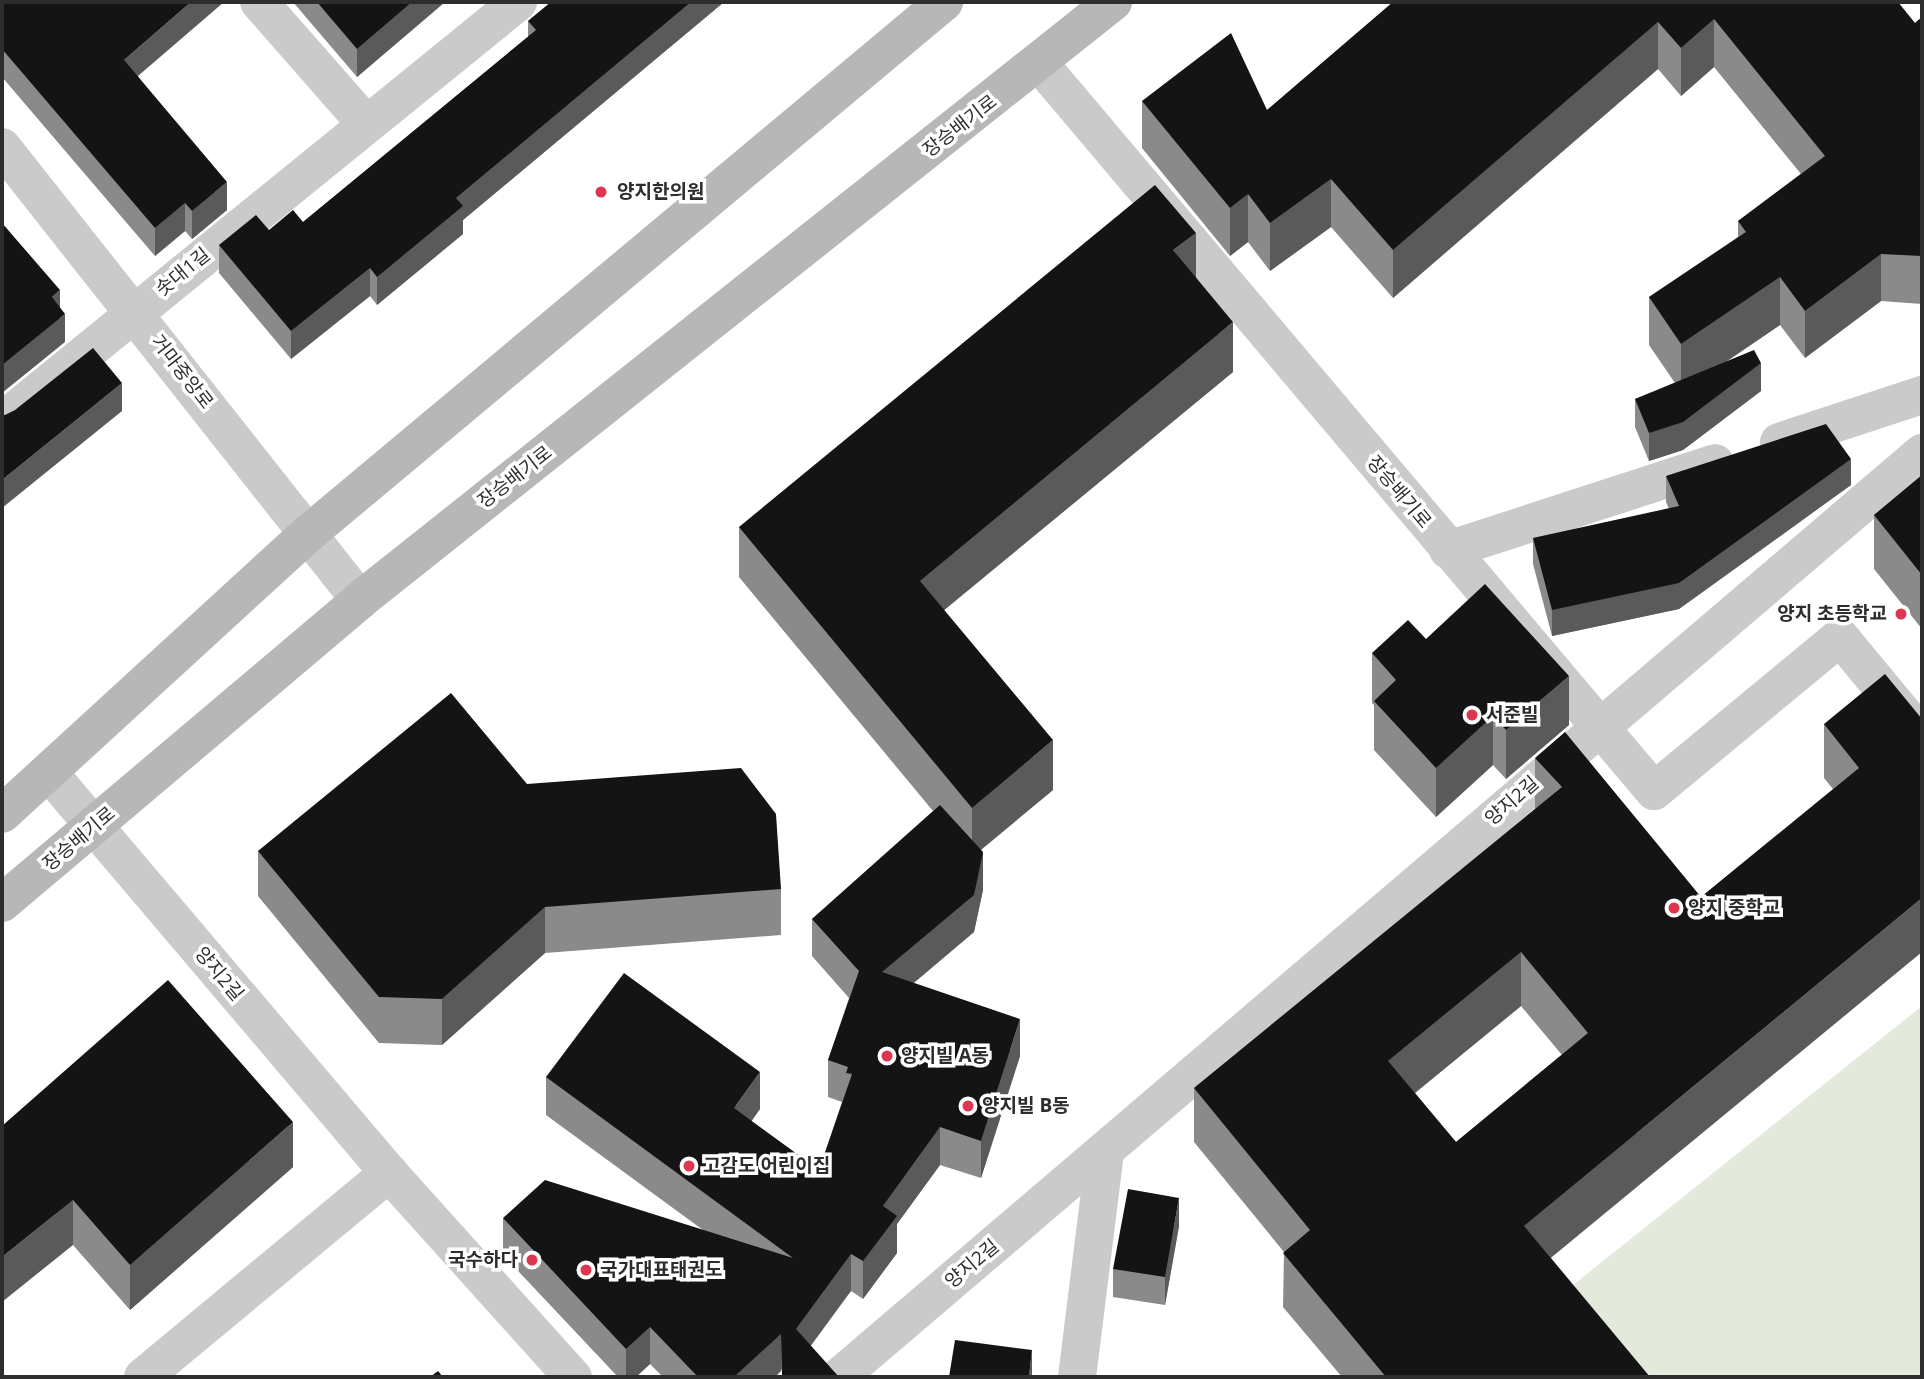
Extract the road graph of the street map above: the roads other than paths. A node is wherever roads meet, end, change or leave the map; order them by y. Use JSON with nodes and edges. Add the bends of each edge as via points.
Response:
{"nodes":[{"id":1,"x":259,"y":2,"type":"edge"},
{"id":2,"x":518,"y":2,"type":"edge"},
{"id":3,"x":944,"y":2,"type":"edge"},
{"id":4,"x":1113,"y":2,"type":"edge"},
{"id":5,"x":1039,"y":64,"type":"junction"},
{"id":6,"x":366,"y":124,"type":"junction"},
{"id":7,"x":2,"y":146,"type":"edge"},
{"id":8,"x":134,"y":312,"type":"junction"},
{"id":9,"x":1922,"y":395,"type":"edge"},
{"id":10,"x":2,"y":421,"type":"edge"},
{"id":11,"x":1922,"y":453,"type":"edge"},
{"id":12,"x":309,"y":533,"type":"junction"},
{"id":13,"x":1448,"y":550,"type":"junction"},
{"id":14,"x":360,"y":600,"type":"junction"},
{"id":15,"x":1599,"y":726,"type":"junction"},
{"id":16,"x":1922,"y":736,"type":"edge"},
{"id":17,"x":50,"y":774,"type":"junction"},
{"id":18,"x":2,"y":814,"type":"edge"},
{"id":19,"x":94,"y":827,"type":"junction"},
{"id":20,"x":2,"y":903,"type":"edge"},
{"id":21,"x":1105,"y":1151,"type":"junction"},
{"id":22,"x":389,"y":1173,"type":"junction"},
{"id":23,"x":143,"y":1377,"type":"edge"},
{"id":24,"x":573,"y":1377,"type":"edge"},
{"id":25,"x":839,"y":1377,"type":"edge"},
{"id":26,"x":1077,"y":1377,"type":"edge"}],
"edges":[{"from":1,"to":6,"type":"street"},
{"from":2,"to":6,"type":"street","name":"솟대1길"},
{"from":3,"to":12,"type":"street"},
{"from":4,"to":5,"type":"street","name":"장승배기로"},
{"from":5,"to":13,"type":"street","name":"장승배기로"},
{"from":5,"to":14,"type":"street","name":"장승배기로"},
{"from":6,"to":8,"type":"street","name":"솟대1길"},
{"from":7,"to":8,"type":"street","name":"거마중앙로"},
{"from":8,"to":10,"type":"street","name":"솟대1길"},
{"from":8,"to":12,"type":"street","name":"거마중앙로"},
{"from":9,"to":13,"type":"street"},
{"from":11,"to":15,"type":"street","name":"양지2길"},
{"from":12,"to":14,"type":"street","name":"거마중앙로"},
{"from":12,"to":17,"type":"street"},
{"from":13,"to":15,"type":"street","name":"장승배기로"},
{"from":14,"to":19,"type":"street","name":"장승배기로"},
{"from":15,"to":16,"type":"street","name":"장승배기로","via":[[1654,791],[1840,637]]},
{"from":15,"to":21,"type":"street","name":"양지2길"},
{"from":17,"to":18,"type":"street"},
{"from":17,"to":19,"type":"street","name":"양지2길"},
{"from":19,"to":20,"type":"street","name":"장승배기로"},
{"from":19,"to":22,"type":"street","name":"양지2길"},
{"from":21,"to":25,"type":"street","name":"양지2길"},
{"from":21,"to":26,"type":"street"},
{"from":22,"to":23,"type":"street"},
{"from":22,"to":24,"type":"street","name":"양지2길"}]}
